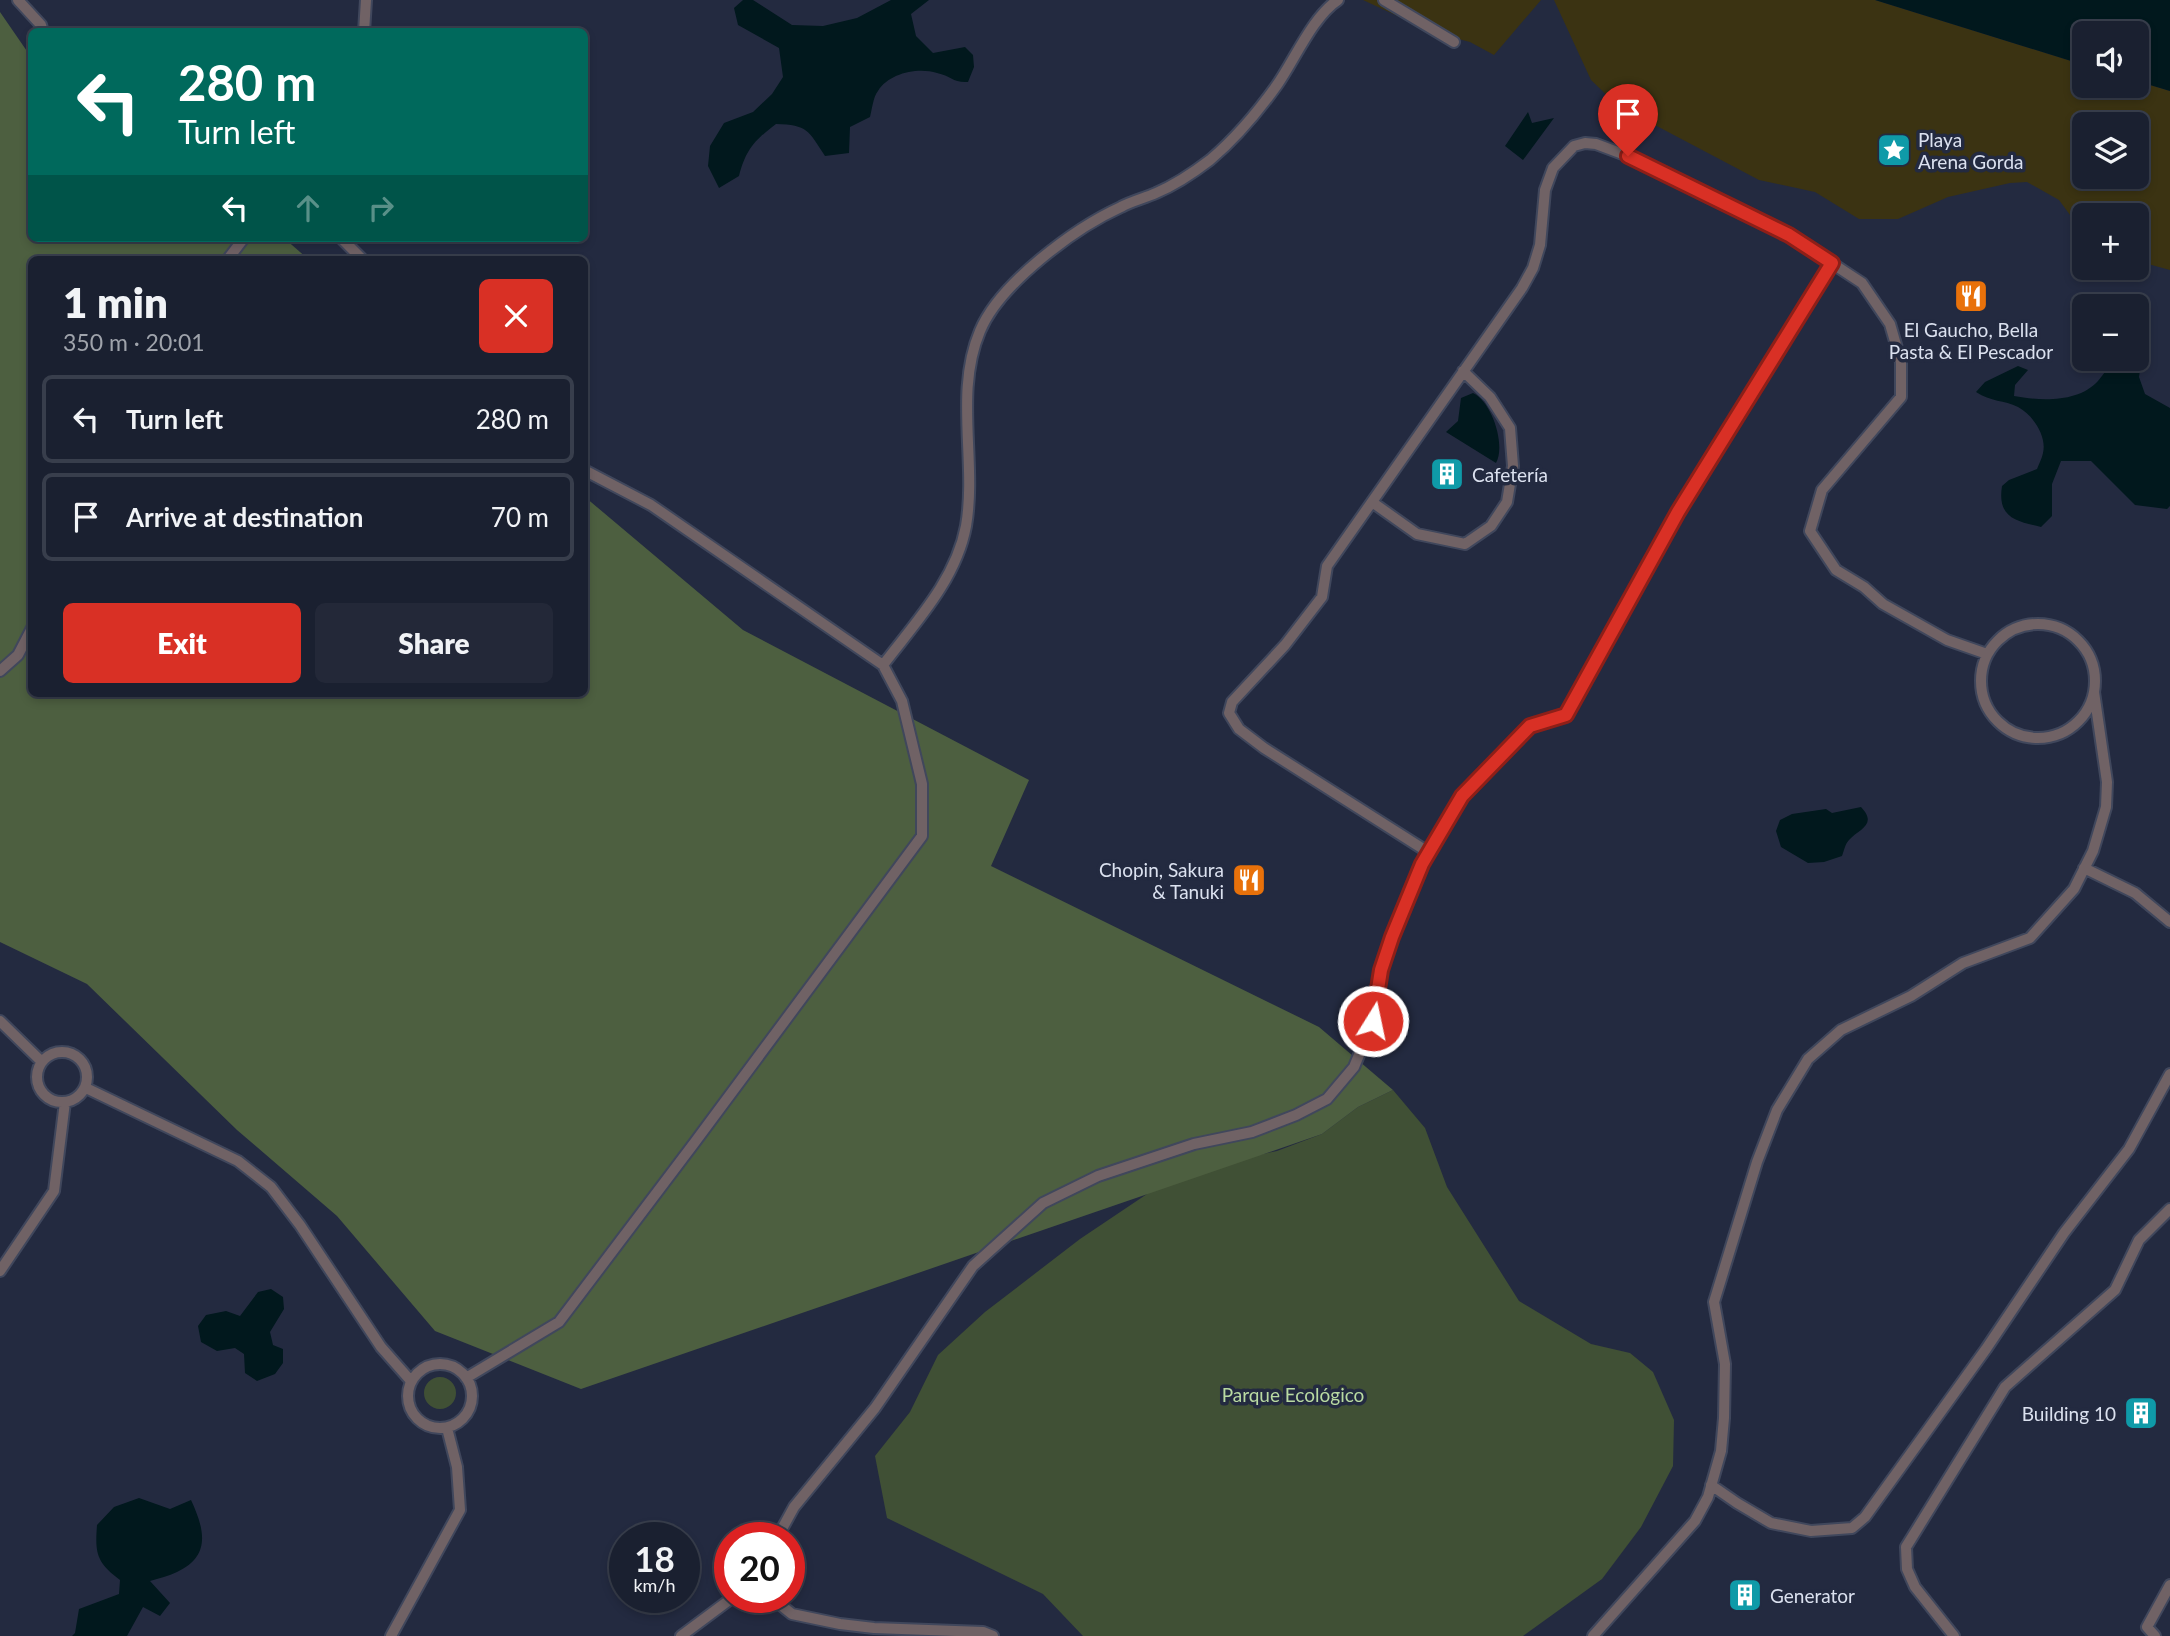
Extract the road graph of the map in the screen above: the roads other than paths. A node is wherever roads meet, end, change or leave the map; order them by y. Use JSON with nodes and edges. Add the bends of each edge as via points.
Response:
{"nodes":[{"id":1,"x":18,"y":0,"type":"edge"},
{"id":2,"x":366,"y":0,"type":"edge"},
{"id":3,"x":1338,"y":0,"type":"edge"},
{"id":4,"x":1384,"y":0,"type":"edge"},
{"id":5,"x":42,"y":28,"type":"edge"},
{"id":6,"x":364,"y":28,"type":"edge"},
{"id":7,"x":1454,"y":42,"type":"dead end"},
{"id":8,"x":241,"y":242,"type":"edge"},
{"id":9,"x":345,"y":242,"type":"edge"},
{"id":10,"x":230,"y":256,"type":"edge"},
{"id":11,"x":359,"y":256,"type":"edge"},
{"id":12,"x":1832,"y":263,"type":"junction"},
{"id":13,"x":1463,"y":371,"type":"junction"},
{"id":14,"x":588,"y":472,"type":"edge"},
{"id":15,"x":1372,"y":502,"type":"junction"},
{"id":16,"x":28,"y":635,"type":"edge"},
{"id":17,"x":1987,"y":654,"type":"junction"},
{"id":18,"x":883,"y":665,"type":"junction"},
{"id":19,"x":0,"y":671,"type":"edge"},
{"id":20,"x":2094,"y":692,"type":"junction"},
{"id":21,"x":1428,"y":852,"type":"junction"},
{"id":22,"x":2084,"y":868,"type":"junction"},
{"id":23,"x":2170,"y":922,"type":"edge"},
{"id":24,"x":0,"y":1021,"type":"edge"},
{"id":25,"x":42,"y":1062,"type":"junction"},
{"id":26,"x":2170,"y":1074,"type":"edge"},
{"id":27,"x":86,"y":1088,"type":"junction"},
{"id":28,"x":65,"y":1102,"type":"junction"},
{"id":29,"x":2170,"y":1209,"type":"edge"},
{"id":30,"x":0,"y":1271,"type":"edge"},
{"id":31,"x":466,"y":1378,"type":"junction"},
{"id":32,"x":411,"y":1381,"type":"junction"},
{"id":33,"x":447,"y":1428,"type":"junction"},
{"id":34,"x":1711,"y":1485,"type":"junction"},
{"id":35,"x":786,"y":1522,"type":"edge"},
{"id":36,"x":2170,"y":1585,"type":"edge"},
{"id":37,"x":714,"y":1611,"type":"edge"},
{"id":38,"x":791,"y":1613,"type":"edge"},
{"id":39,"x":391,"y":1636,"type":"edge"},
{"id":40,"x":681,"y":1636,"type":"edge"},
{"id":41,"x":993,"y":1636,"type":"edge"},
{"id":42,"x":1592,"y":1636,"type":"edge"},
{"id":43,"x":1954,"y":1636,"type":"edge"},
{"id":44,"x":2155,"y":1636,"type":"edge"}],
"edges":[{"from":1,"to":5,"type":"lane"},
{"from":2,"to":6,"type":"lane"},
{"from":3,"to":18,"type":"lane","via":[[1316,23],[1239,135],[1180,181],[1085,226],[998,302],[980,331],[972,359],[966,524],[959,552],[941,588]]},
{"from":4,"to":7,"type":"lane"},
{"from":8,"to":10,"type":"lane"},
{"from":9,"to":11,"type":"lane"},
{"from":12,"to":13,"type":"lane","via":[[1789,235],[1628,156],[1597,144],[1574,146],[1553,168],[1545,190],[1540,245],[1532,268]]},
{"from":12,"to":17,"type":"lane","via":[[1863,282],[1890,324],[1901,362],[1901,397],[1822,491],[1810,531],[1836,570],[1883,604],[1947,640]]},
{"from":12,"to":21,"type":"lane","via":[[1678,512],[1566,715],[1530,726],[1462,796]]},
{"from":13,"to":15,"type":"lane"},
{"from":13,"to":15,"type":"lane","via":[[1490,397],[1510,428],[1513,466],[1507,502],[1491,526],[1465,544],[1417,534]]},
{"from":14,"to":18,"type":"lane","via":[[651,505]]},
{"from":15,"to":21,"type":"lane","via":[[1327,566],[1322,597],[1232,702],[1229,712],[1239,729],[1264,748]]},
{"from":16,"to":19,"type":"lane","via":[[18,654]]},
{"from":17,"to":20,"type":"lane","via":[[2004,635],[2026,625],[2063,629],[2089,655]]},
{"from":17,"to":20,"type":"lane","via":[[1981,677],[1984,701],[1996,720],[2015,733],[2040,738],[2065,731],[2084,715]]},
{"from":18,"to":31,"type":"lane","via":[[902,701],[922,784],[922,836],[559,1322]]},
{"from":20,"to":22,"type":"lane","via":[[2107,782],[2106,807]]},
{"from":21,"to":35,"type":"lane","via":[[1381,970],[1373,1021],[1354,1067],[1328,1099],[1252,1132],[1194,1144],[1098,1176],[1043,1203],[973,1266],[875,1408]]},
{"from":22,"to":23,"type":"lane","via":[[2134,893]]},
{"from":22,"to":34,"type":"lane","via":[[2074,889],[2030,938],[1962,963],[1911,996],[1841,1030],[1808,1059],[1777,1110],[1714,1302],[1725,1364],[1721,1451]]},
{"from":24,"to":25,"type":"lane"},
{"from":25,"to":27,"type":"lane","via":[[63,1051],[79,1056],[87,1070]]},
{"from":25,"to":28,"type":"lane","via":[[37,1077],[42,1093]]},
{"from":26,"to":34,"type":"lane","via":[[2129,1149],[2064,1233],[1866,1517],[1852,1528],[1811,1531],[1771,1523]]},
{"from":27,"to":28,"type":"lane"},
{"from":27,"to":32,"type":"lane","via":[[238,1161],[271,1187],[381,1347]]},
{"from":28,"to":30,"type":"lane","via":[[54,1191]]},
{"from":29,"to":43,"type":"lane","via":[[2139,1240],[2115,1290],[2005,1387],[1906,1547],[1907,1569],[1915,1587]]},
{"from":31,"to":32,"type":"lane","via":[[458,1370],[438,1364]]},
{"from":31,"to":33,"type":"lane","via":[[471,1387],[470,1408]]},
{"from":32,"to":33,"type":"lane","via":[[408,1402],[412,1412],[427,1426]]},
{"from":33,"to":39,"type":"lane","via":[[457,1467],[460,1510]]},
{"from":34,"to":42,"type":"lane","via":[[1695,1521]]},
{"from":36,"to":44,"type":"lane","via":[[2147,1627]]},
{"from":37,"to":40,"type":"lane"},
{"from":38,"to":41,"type":"lane","via":[[874,1628]]}]}
